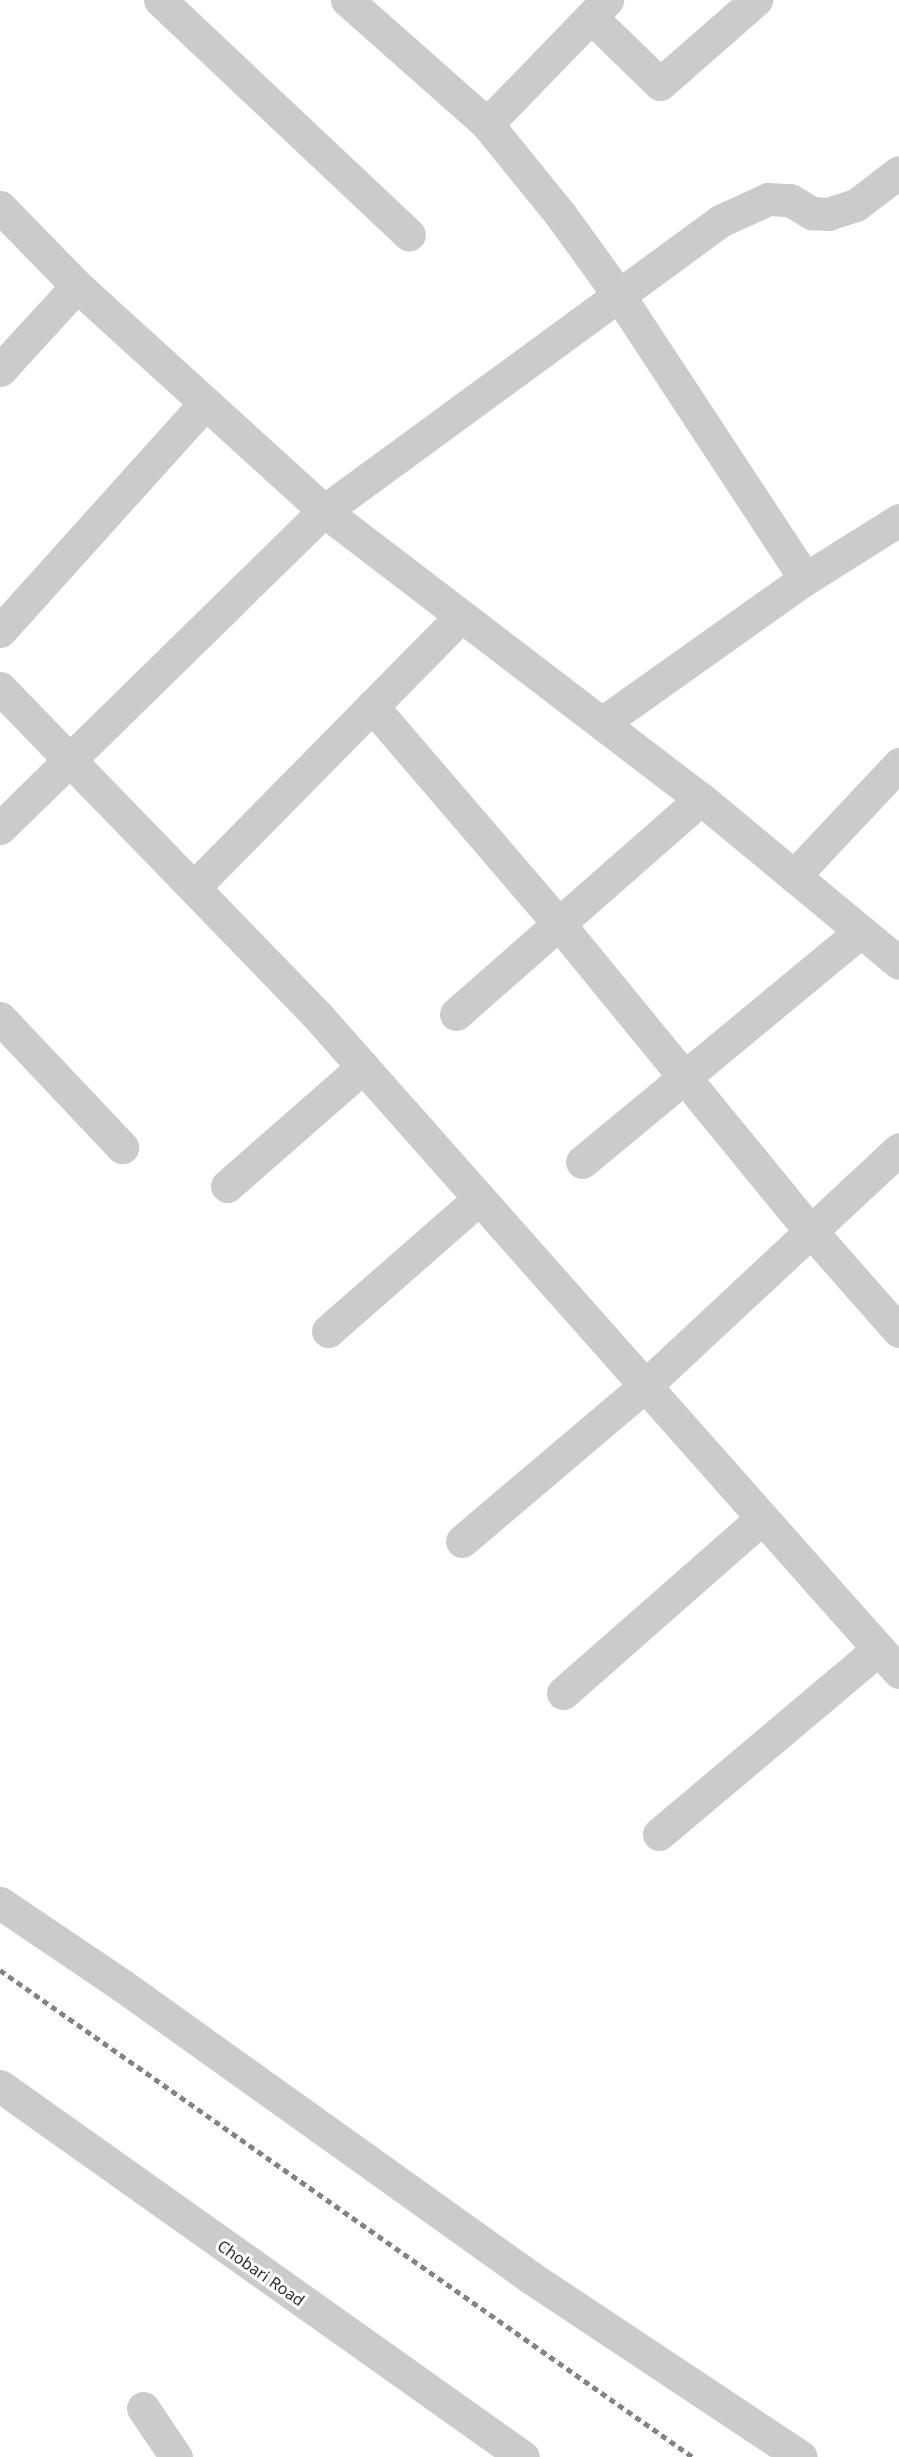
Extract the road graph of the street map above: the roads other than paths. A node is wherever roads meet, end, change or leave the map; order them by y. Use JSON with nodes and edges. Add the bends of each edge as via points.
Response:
{"nodes":[{"id":1,"x":160,"y":0,"type":"edge"},
{"id":2,"x":347,"y":0,"type":"edge"},
{"id":3,"x":756,"y":0,"type":"edge"},
{"id":4,"x":599,"y":8,"type":"edge"},
{"id":5,"x":487,"y":124,"type":"junction"},
{"id":6,"x":899,"y":172,"type":"edge"},
{"id":7,"x":0,"y":207,"type":"edge"},
{"id":8,"x":409,"y":235,"type":"dead end"},
{"id":9,"x":76,"y":286,"type":"junction"},
{"id":10,"x":621,"y":297,"type":"junction"},
{"id":11,"x":0,"y":370,"type":"edge"},
{"id":12,"x":206,"y":404,"type":"junction"},
{"id":13,"x":324,"y":511,"type":"junction"},
{"id":14,"x":899,"y":520,"type":"edge"},
{"id":15,"x":805,"y":579,"type":"junction"},
{"id":16,"x":461,"y":616,"type":"junction"},
{"id":17,"x":0,"y":631,"type":"edge"},
{"id":18,"x":0,"y":688,"type":"edge"},
{"id":19,"x":372,"y":706,"type":"junction"},
{"id":20,"x":602,"y":723,"type":"junction"},
{"id":21,"x":72,"y":761,"type":"junction"},
{"id":22,"x":899,"y":764,"type":"edge"},
{"id":23,"x":701,"y":799,"type":"junction"},
{"id":24,"x":0,"y":828,"type":"edge"},
{"id":25,"x":794,"y":876,"type":"junction"},
{"id":26,"x":195,"y":886,"type":"junction"},
{"id":27,"x":559,"y":924,"type":"junction"},
{"id":28,"x":861,"y":931,"type":"junction"},
{"id":29,"x":899,"y":963,"type":"edge"},
{"id":30,"x":456,"y":1014,"type":"dead end"},
{"id":31,"x":5,"y":1032,"type":"edge"},
{"id":32,"x":363,"y":1067,"type":"junction"},
{"id":33,"x":684,"y":1077,"type":"junction"},
{"id":34,"x":122,"y":1147,"type":"dead end"},
{"id":35,"x":899,"y":1149,"type":"edge"},
{"id":36,"x":582,"y":1162,"type":"dead end"},
{"id":37,"x":228,"y":1186,"type":"dead end"},
{"id":38,"x":479,"y":1199,"type":"junction"},
{"id":39,"x":809,"y":1229,"type":"junction"},
{"id":40,"x":899,"y":1331,"type":"edge"},
{"id":41,"x":328,"y":1332,"type":"dead end"},
{"id":42,"x":645,"y":1386,"type":"junction"},
{"id":43,"x":762,"y":1518,"type":"junction"},
{"id":44,"x":462,"y":1541,"type":"dead end"},
{"id":45,"x":889,"y":1661,"type":"edge"},
{"id":46,"x":563,"y":1693,"type":"dead end"},
{"id":47,"x":660,"y":1834,"type":"dead end"},
{"id":48,"x":0,"y":1903,"type":"edge"},
{"id":49,"x":0,"y":2086,"type":"edge"},
{"id":50,"x":143,"y":2408,"type":"dead end"},
{"id":51,"x":176,"y":2457,"type":"edge"},
{"id":52,"x":523,"y":2457,"type":"edge"},
{"id":53,"x":801,"y":2457,"type":"edge"}],
"edges":[{"from":1,"to":8,"type":"street"},
{"from":2,"to":5,"type":"street"},
{"from":3,"to":4,"type":"street","via":[[660,84]]},
{"from":4,"to":5,"type":"street"},
{"from":5,"to":10,"type":"street"},
{"from":6,"to":10,"type":"street","via":[[856,205],[828,214],[812,213],[790,200],[768,199],[748,206],[720,221]]},
{"from":7,"to":9,"type":"street"},
{"from":9,"to":11,"type":"street"},
{"from":9,"to":12,"type":"street"},
{"from":10,"to":13,"type":"street"},
{"from":10,"to":15,"type":"street"},
{"from":12,"to":13,"type":"street"},
{"from":12,"to":17,"type":"street"},
{"from":13,"to":16,"type":"street"},
{"from":13,"to":21,"type":"street"},
{"from":14,"to":15,"type":"street"},
{"from":15,"to":20,"type":"street"},
{"from":16,"to":19,"type":"street"},
{"from":16,"to":20,"type":"street"},
{"from":18,"to":21,"type":"street"},
{"from":19,"to":26,"type":"street"},
{"from":19,"to":27,"type":"street"},
{"from":20,"to":23,"type":"street"},
{"from":21,"to":24,"type":"street"},
{"from":21,"to":26,"type":"street"},
{"from":22,"to":25,"type":"street"},
{"from":23,"to":25,"type":"street"},
{"from":23,"to":27,"type":"street"},
{"from":25,"to":28,"type":"street"},
{"from":26,"to":32,"type":"street"},
{"from":27,"to":30,"type":"street"},
{"from":27,"to":33,"type":"street"},
{"from":28,"to":29,"type":"street"},
{"from":28,"to":33,"type":"street"},
{"from":31,"to":34,"type":"street"},
{"from":32,"to":37,"type":"street"},
{"from":32,"to":38,"type":"street"},
{"from":33,"to":36,"type":"street"},
{"from":33,"to":39,"type":"street"},
{"from":35,"to":39,"type":"street"},
{"from":38,"to":41,"type":"street"},
{"from":38,"to":42,"type":"street"},
{"from":39,"to":40,"type":"street"},
{"from":39,"to":42,"type":"street"},
{"from":42,"to":43,"type":"street"},
{"from":42,"to":44,"type":"street"},
{"from":43,"to":45,"type":"street"},
{"from":43,"to":46,"type":"street"},
{"from":45,"to":47,"type":"street"},
{"from":48,"to":53,"type":"street","via":[[123,1986],[530,2277]]},
{"from":49,"to":52,"type":"street","name":"Chobari Road"},
{"from":50,"to":51,"type":"street"}]}
